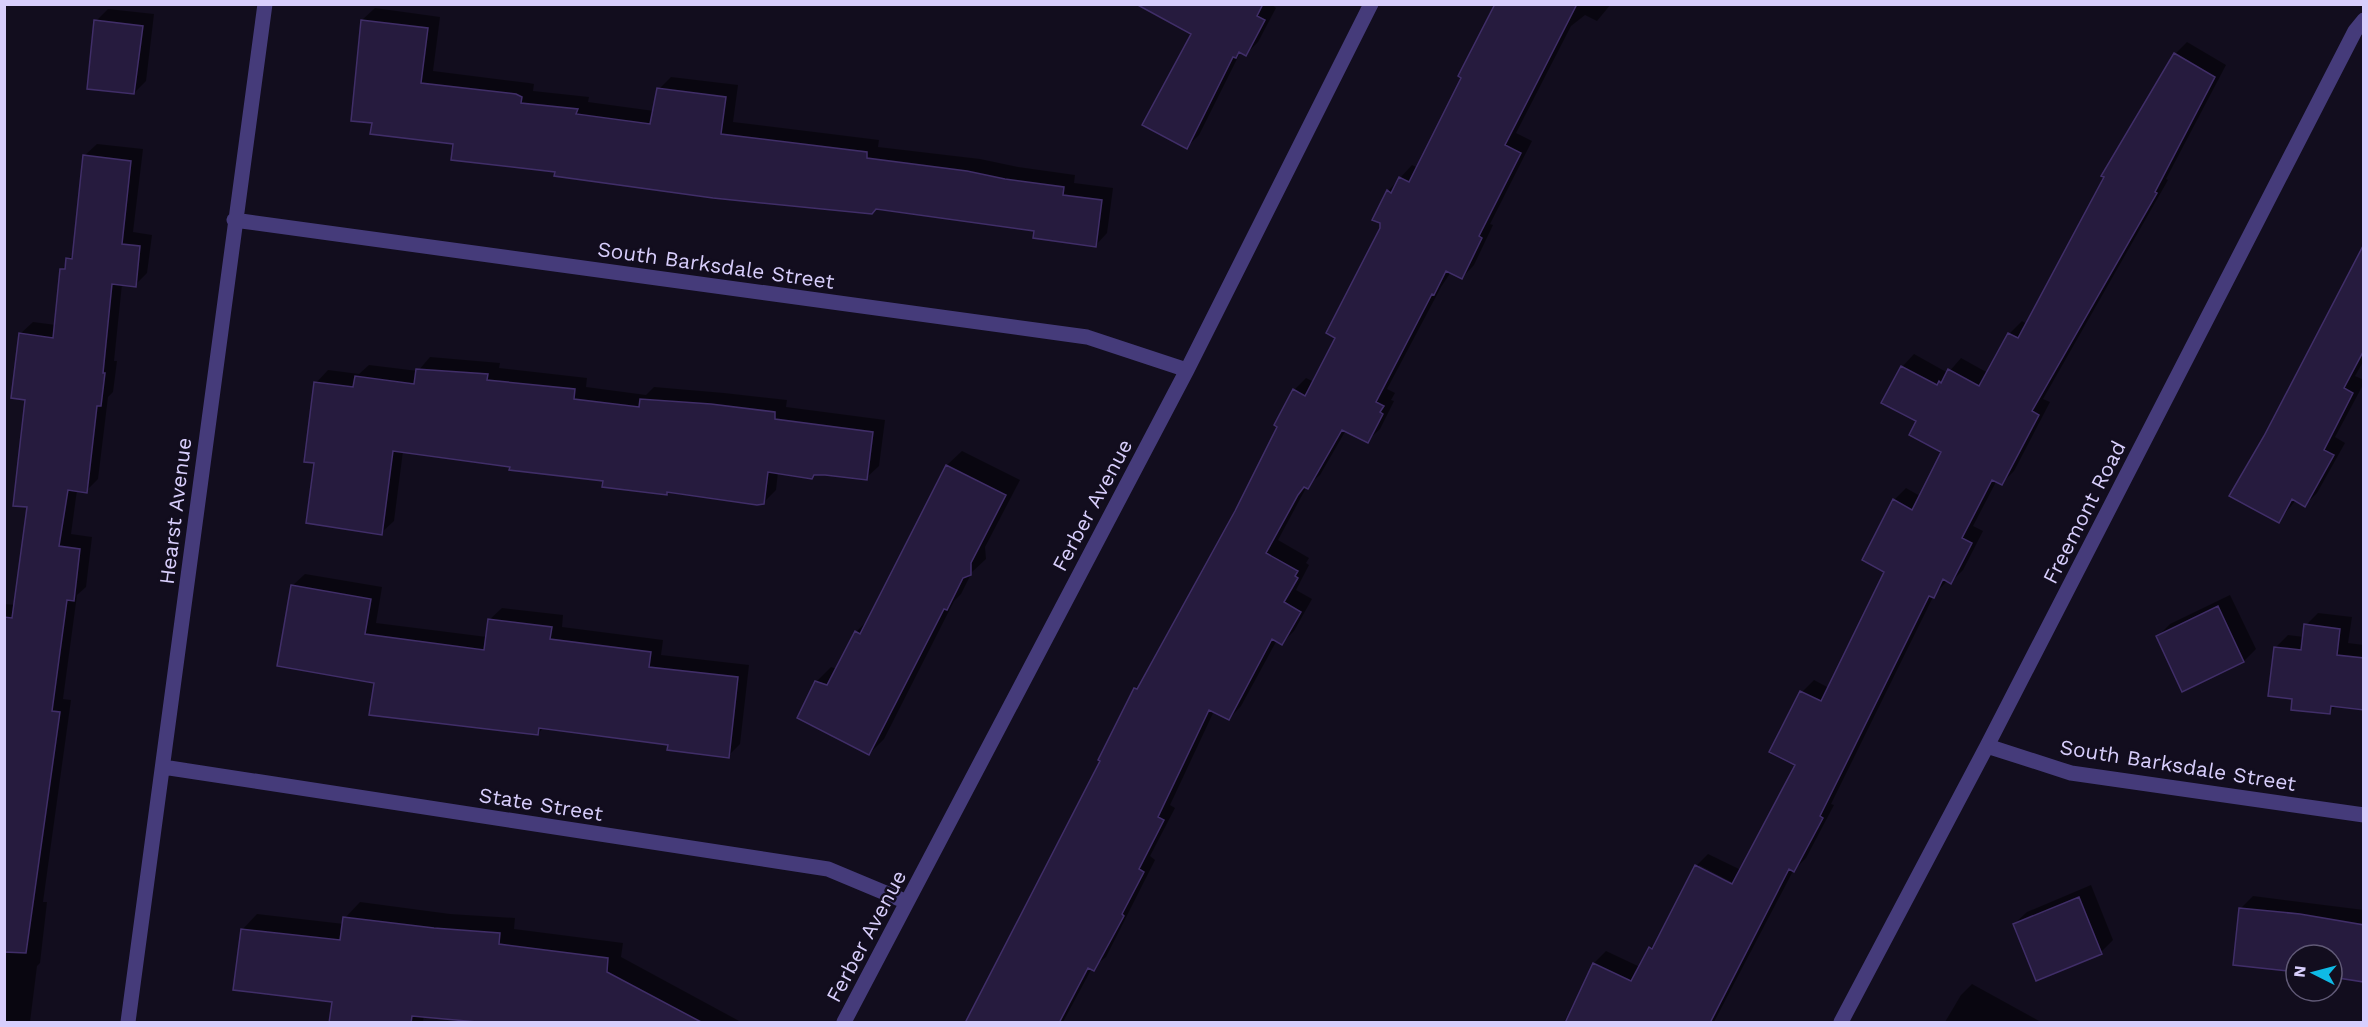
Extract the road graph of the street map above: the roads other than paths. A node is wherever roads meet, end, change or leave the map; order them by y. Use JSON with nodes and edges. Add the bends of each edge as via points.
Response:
{"nodes":[{"id":1,"x":265,"y":4,"type":"edge"},
{"id":2,"x":1371,"y":4,"type":"edge"},
{"id":3,"x":2364,"y":20,"type":"edge"},
{"id":4,"x":234,"y":220,"type":"junction"},
{"id":5,"x":1187,"y":370,"type":"junction"},
{"id":6,"x":1988,"y":746,"type":"junction"},
{"id":7,"x":163,"y":767,"type":"junction"},
{"id":8,"x":2364,"y":815,"type":"edge"},
{"id":9,"x":907,"y":902,"type":"junction"},
{"id":10,"x":128,"y":1023,"type":"edge"},
{"id":11,"x":844,"y":1023,"type":"edge"},
{"id":12,"x":1841,"y":1023,"type":"edge"}],
"edges":[{"from":1,"to":4,"type":"street","name":"Hearst Avenue"},
{"from":2,"to":5,"type":"street","name":"Ferber Avenue"},
{"from":3,"to":6,"type":"street","name":"Freemont Road"},
{"from":4,"to":5,"type":"street","name":"South Barksdale Street","via":[[1087,337]]},
{"from":4,"to":7,"type":"street","name":"Hearst Avenue"},
{"from":5,"to":9,"type":"street","name":"Ferber Avenue"},
{"from":6,"to":8,"type":"street","name":"South Barksdale Street","via":[[2071,773]]},
{"from":6,"to":12,"type":"street","name":"Freemont Road"},
{"from":7,"to":9,"type":"street","name":"State Street","via":[[828,869]]},
{"from":7,"to":10,"type":"street","name":"Hearst Avenue"},
{"from":9,"to":11,"type":"street","name":"Ferber Avenue"}]}
